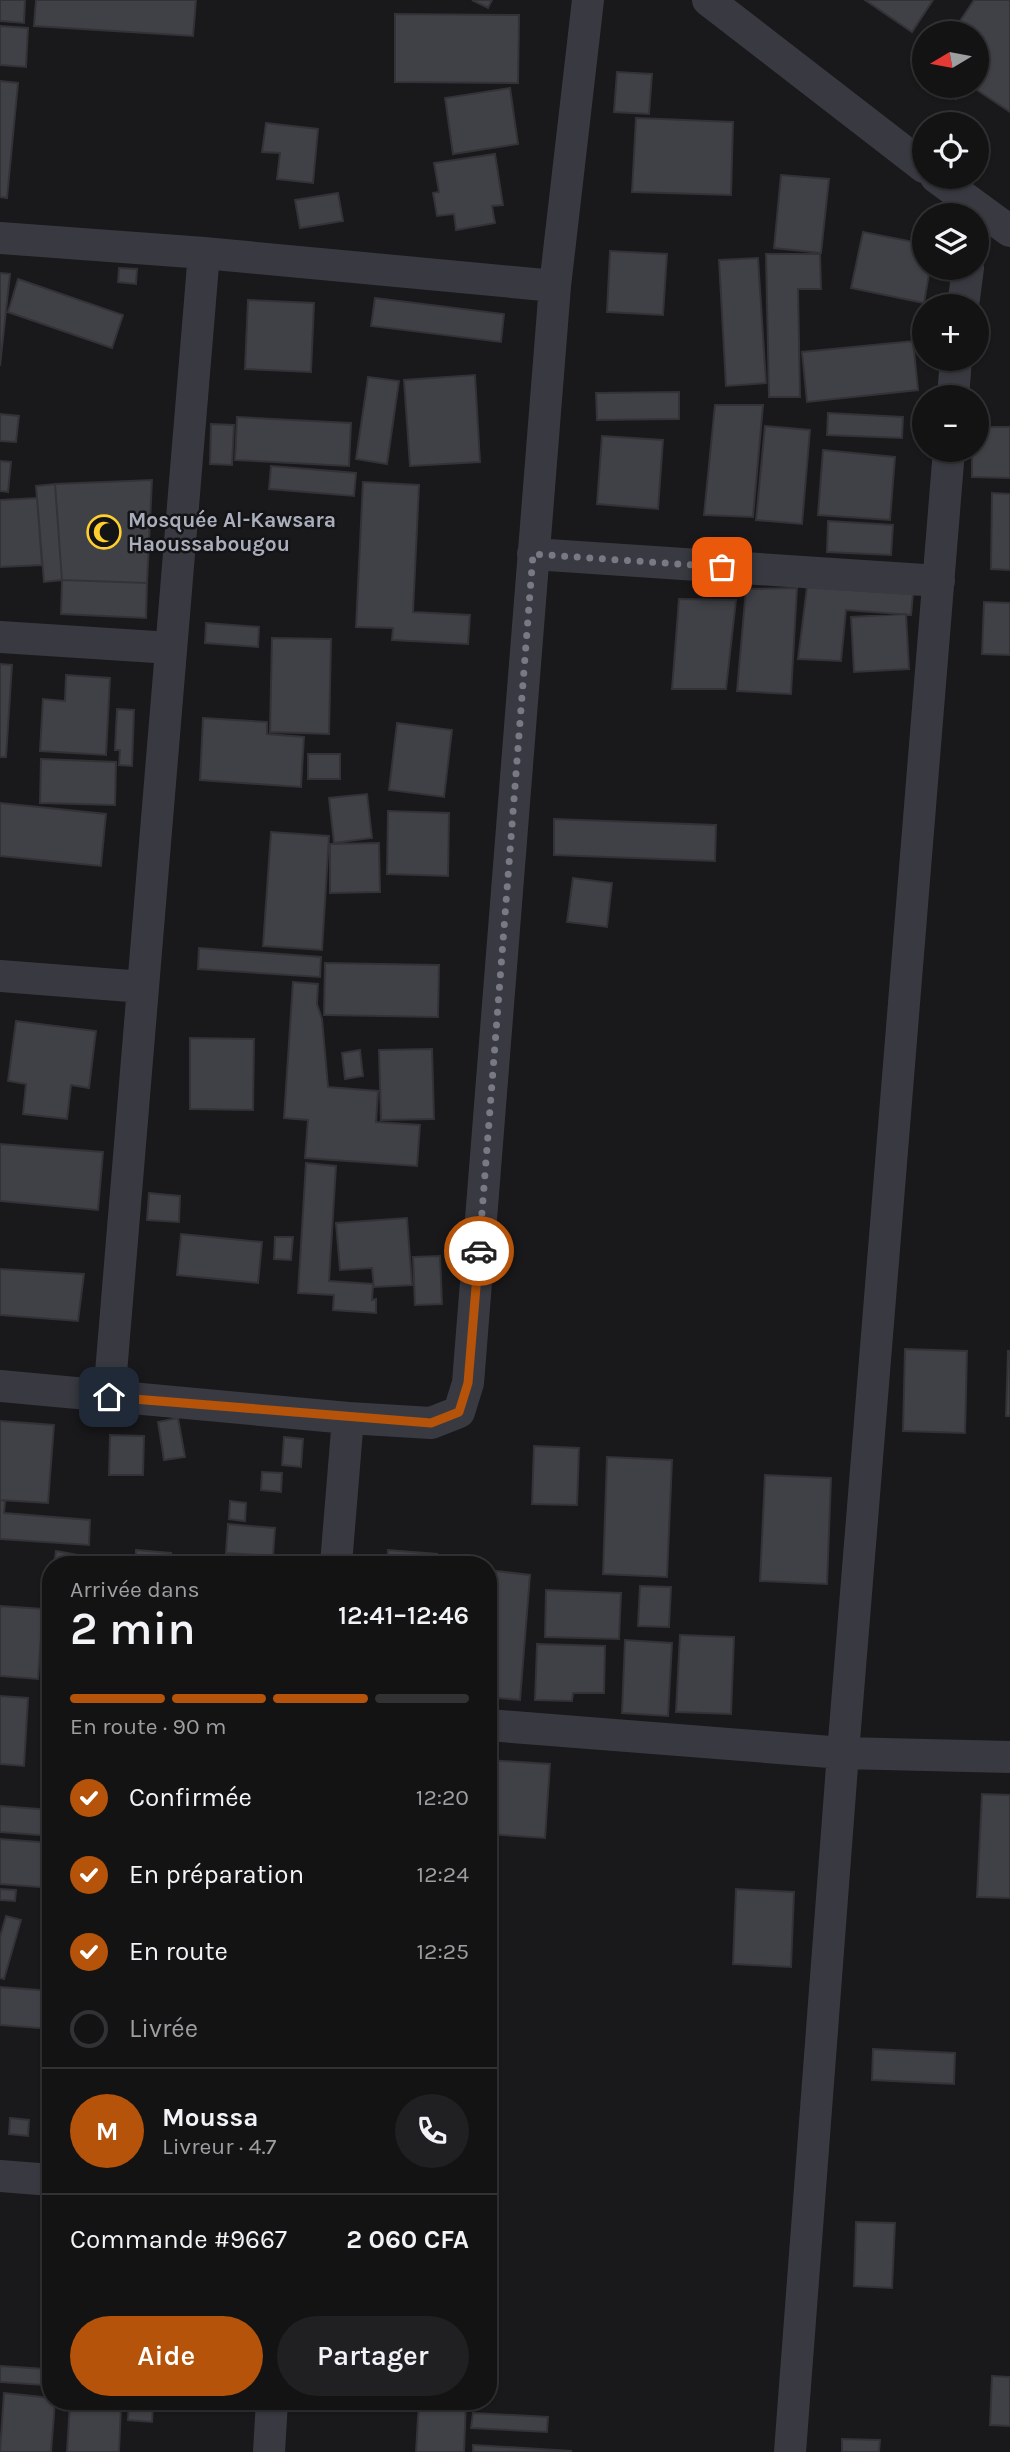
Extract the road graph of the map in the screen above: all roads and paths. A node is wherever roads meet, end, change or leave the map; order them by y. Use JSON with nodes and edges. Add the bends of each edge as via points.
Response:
{"nodes":[{"id":1,"x":588,"y":0,"type":"edge"},
{"id":2,"x":708,"y":0,"type":"edge"},
{"id":3,"x":912,"y":158,"type":"edge"},
{"id":4,"x":954,"y":189,"type":"edge"},
{"id":5,"x":993,"y":214,"type":"edge"},
{"id":6,"x":0,"y":238,"type":"edge"},
{"id":7,"x":204,"y":253,"type":"junction"},
{"id":8,"x":555,"y":286,"type":"junction"},
{"id":9,"x":948,"y":462,"type":"edge"},
{"id":10,"x":533,"y":554,"type":"junction"},
{"id":11,"x":939,"y":581,"type":"junction"},
{"id":12,"x":0,"y":637,"type":"edge"},
{"id":13,"x":171,"y":648,"type":"junction"},
{"id":14,"x":0,"y":976,"type":"edge"},
{"id":15,"x":143,"y":987,"type":"junction"},
{"id":16,"x":0,"y":1386,"type":"edge"},
{"id":17,"x":109,"y":1397,"type":"junction"},
{"id":18,"x":348,"y":1418,"type":"junction"},
{"id":19,"x":337,"y":1556,"type":"edge"},
{"id":20,"x":497,"y":1726,"type":"edge"},
{"id":21,"x":843,"y":1753,"type":"junction"},
{"id":22,"x":1010,"y":1757,"type":"edge"},
{"id":23,"x":0,"y":2176,"type":"edge"},
{"id":24,"x":42,"y":2179,"type":"edge"},
{"id":25,"x":271,"y":2410,"type":"edge"},
{"id":26,"x":269,"y":2452,"type":"edge"},
{"id":27,"x":790,"y":2452,"type":"edge"}],
"edges":[{"from":1,"to":8,"type":"street"},
{"from":2,"to":3,"type":"street"},
{"from":4,"to":5,"type":"street"},
{"from":6,"to":7,"type":"street"},
{"from":7,"to":8,"type":"street"},
{"from":7,"to":13,"type":"street"},
{"from":8,"to":10,"type":"street"},
{"from":9,"to":11,"type":"street"},
{"from":10,"to":11,"type":"street"},
{"from":10,"to":18,"type":"street","via":[[468,1383],[459,1412],[431,1423]]},
{"from":11,"to":21,"type":"street"},
{"from":12,"to":13,"type":"street"},
{"from":13,"to":15,"type":"street"},
{"from":14,"to":15,"type":"street"},
{"from":15,"to":17,"type":"street"},
{"from":16,"to":17,"type":"street"},
{"from":17,"to":18,"type":"street"},
{"from":18,"to":19,"type":"street"},
{"from":20,"to":21,"type":"street"},
{"from":21,"to":22,"type":"street"},
{"from":21,"to":27,"type":"street"},
{"from":23,"to":24,"type":"street"},
{"from":25,"to":26,"type":"street"}]}
